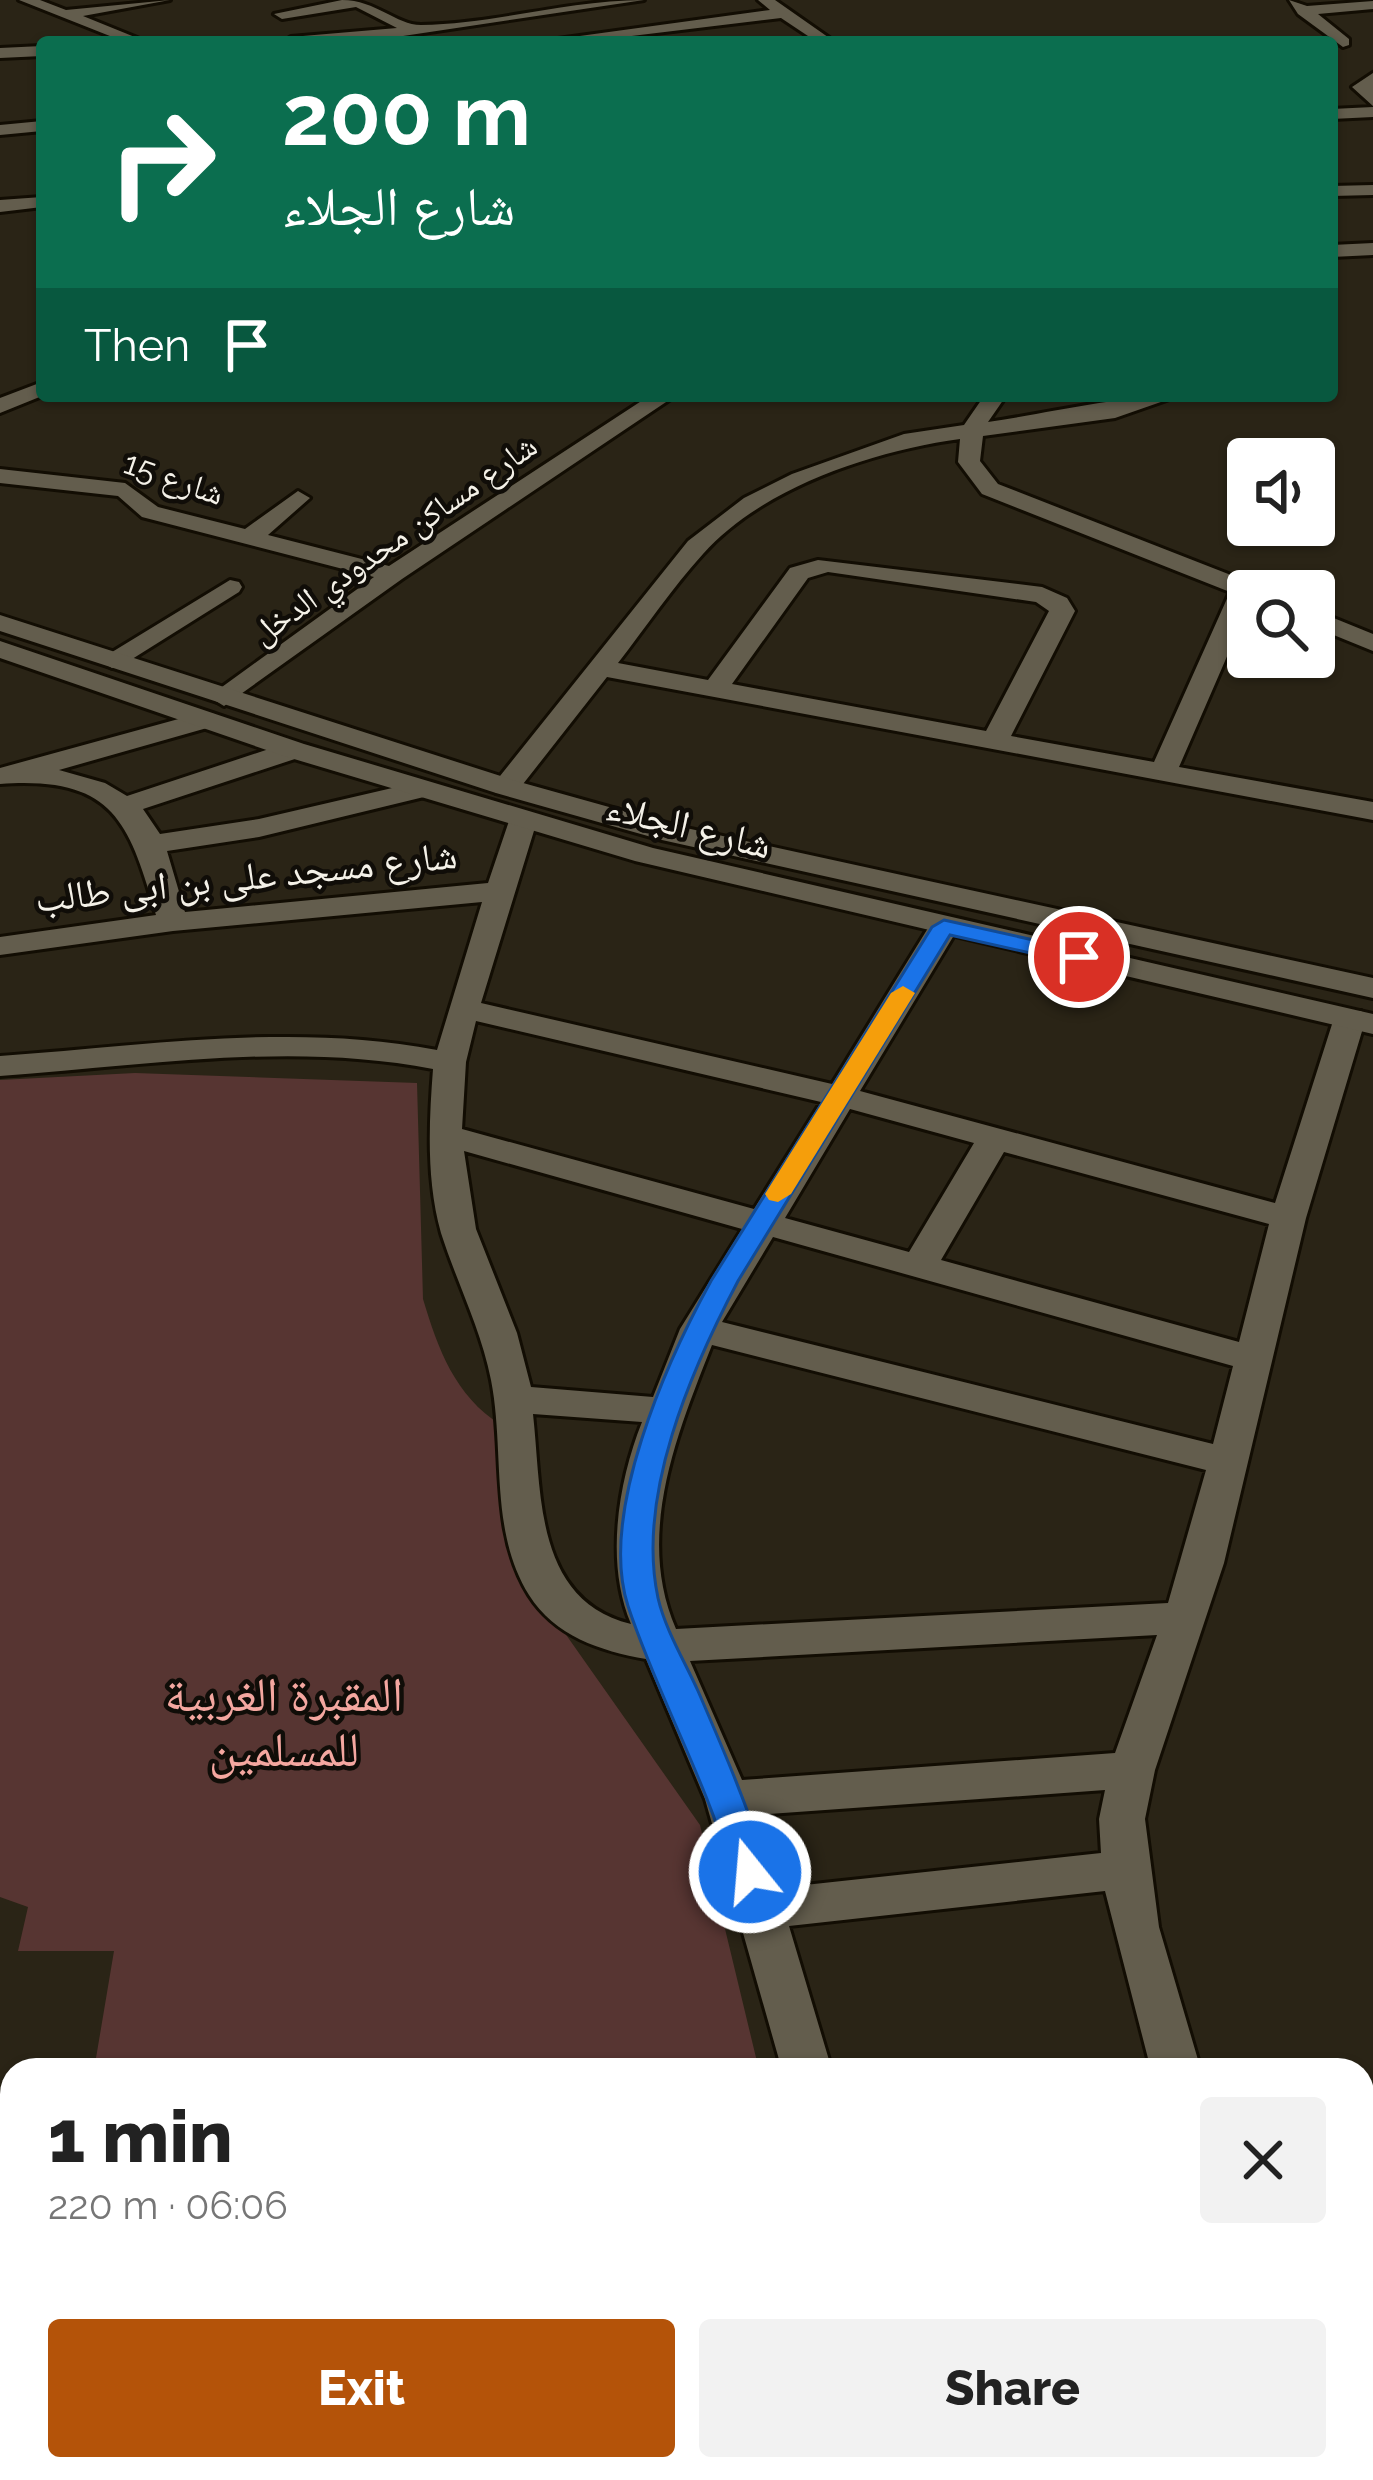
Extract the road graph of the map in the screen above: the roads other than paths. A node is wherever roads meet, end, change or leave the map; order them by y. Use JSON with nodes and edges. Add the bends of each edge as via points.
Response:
{"nodes":[{"id":1,"x":26,"y":0,"type":"edge"},
{"id":2,"x":164,"y":0,"type":"edge"},
{"id":3,"x":637,"y":0,"type":"edge"},
{"id":4,"x":764,"y":0,"type":"edge"},
{"id":5,"x":134,"y":2,"type":"edge"},
{"id":6,"x":1296,"y":5,"type":"edge"},
{"id":7,"x":1373,"y":5,"type":"edge"},
{"id":8,"x":589,"y":7,"type":"junction"},
{"id":9,"x":406,"y":9,"type":"dead end"},
{"id":10,"x":384,"y":12,"type":"junction"},
{"id":11,"x":782,"y":13,"type":"junction"},
{"id":12,"x":65,"y":15,"type":"junction"},
{"id":13,"x":414,"y":31,"type":"junction"},
{"id":14,"x":632,"y":31,"type":"junction"},
{"id":15,"x":121,"y":36,"type":"edge"},
{"id":16,"x":328,"y":36,"type":"edge"},
{"id":17,"x":371,"y":36,"type":"edge"},
{"id":18,"x":592,"y":36,"type":"edge"},
{"id":19,"x":640,"y":36,"type":"edge"},
{"id":20,"x":818,"y":36,"type":"edge"},
{"id":21,"x":1336,"y":36,"type":"edge"},
{"id":22,"x":36,"y":52,"type":"edge"},
{"id":23,"x":0,"y":53,"type":"edge"},
{"id":24,"x":1373,"y":78,"type":"edge"},
{"id":25,"x":1373,"y":101,"type":"edge"},
{"id":26,"x":1373,"y":112,"type":"edge"},
{"id":27,"x":1338,"y":114,"type":"edge"},
{"id":28,"x":36,"y":127,"type":"edge"},
{"id":29,"x":0,"y":130,"type":"edge"},
{"id":30,"x":1373,"y":190,"type":"edge"},
{"id":31,"x":1338,"y":191,"type":"edge"},
{"id":32,"x":36,"y":202,"type":"edge"},
{"id":33,"x":0,"y":205,"type":"edge"},
{"id":34,"x":1373,"y":249,"type":"edge"},
{"id":35,"x":1338,"y":250,"type":"edge"},
{"id":36,"x":36,"y":388,"type":"edge"},
{"id":37,"x":0,"y":389,"type":"edge"},
{"id":38,"x":36,"y":391,"type":"edge"},
{"id":39,"x":655,"y":402,"type":"edge"},
{"id":40,"x":991,"y":402,"type":"edge"},
{"id":41,"x":1146,"y":402,"type":"edge"},
{"id":42,"x":0,"y":406,"type":"edge"},
{"id":43,"x":972,"y":429,"type":"junction"},
{"id":44,"x":0,"y":476,"type":"edge"},
{"id":45,"x":298,"y":499,"type":"dead end"},
{"id":46,"x":250,"y":537,"type":"junction"},
{"id":47,"x":393,"y":574,"type":"junction"},
{"id":48,"x":1227,"y":582,"type":"edge"},
{"id":49,"x":230,"y":587,"type":"dead end"},
{"id":50,"x":0,"y":623,"type":"edge"},
{"id":51,"x":1335,"y":627,"type":"edge"},
{"id":52,"x":1227,"y":633,"type":"edge"},
{"id":53,"x":1373,"y":643,"type":"edge"},
{"id":54,"x":0,"y":649,"type":"edge"},
{"id":55,"x":112,"y":660,"type":"junction"},
{"id":56,"x":601,"y":668,"type":"junction"},
{"id":57,"x":715,"y":689,"type":"junction"},
{"id":58,"x":214,"y":709,"type":"junction"},
{"id":59,"x":994,"y":741,"type":"junction"},
{"id":60,"x":294,"y":750,"type":"junction"},
{"id":61,"x":1163,"y":772,"type":"junction"},
{"id":62,"x":6,"y":775,"type":"edge"},
{"id":63,"x":418,"y":790,"type":"junction"},
{"id":64,"x":514,"y":804,"type":"junction"},
{"id":65,"x":124,"y":806,"type":"junction"},
{"id":66,"x":1373,"y":811,"type":"edge"},
{"id":67,"x":148,"y":845,"type":"junction"},
{"id":68,"x":500,"y":891,"type":"junction"},
{"id":69,"x":173,"y":922,"type":"junction"},
{"id":70,"x":944,"y":927,"type":"junction"},
{"id":71,"x":0,"y":946,"type":"edge"},
{"id":72,"x":463,"y":1008,"type":"junction"},
{"id":73,"x":1365,"y":1010,"type":"edge"},
{"id":74,"x":450,"y":1063,"type":"junction"},
{"id":75,"x":0,"y":1066,"type":"edge"},
{"id":76,"x":839,"y":1096,"type":"junction"},
{"id":77,"x":445,"y":1135,"type":"junction"},
{"id":78,"x":994,"y":1139,"type":"junction"},
{"id":79,"x":1288,"y":1219,"type":"junction"},
{"id":80,"x":762,"y":1222,"type":"junction"},
{"id":81,"x":920,"y":1266,"type":"junction"},
{"id":82,"x":699,"y":1329,"type":"junction"},
{"id":83,"x":1254,"y":1359,"type":"junction"},
{"id":84,"x":512,"y":1400,"type":"junction"},
{"id":85,"x":665,"y":1411,"type":"junction"},
{"id":86,"x":1228,"y":1462,"type":"junction"},
{"id":87,"x":1186,"y":1618,"type":"junction"},
{"id":88,"x":664,"y":1646,"type":"junction"},
{"id":89,"x":1132,"y":1770,"type":"junction"},
{"id":90,"x":728,"y":1799,"type":"junction"},
{"id":91,"x":1125,"y":1870,"type":"junction"},
{"id":92,"x":760,"y":1909,"type":"junction"},
{"id":93,"x":803,"y":2058,"type":"edge"},
{"id":94,"x":1173,"y":2058,"type":"edge"}],
"edges":[{"from":1,"to":12,"type":"street"},
{"from":2,"to":5,"type":"street"},
{"from":3,"to":8,"type":"street"},
{"from":4,"to":11,"type":"street"},
{"from":5,"to":12,"type":"street"},
{"from":6,"to":7,"type":"street"},
{"from":6,"to":21,"type":"street"},
{"from":8,"to":13,"type":"street"},
{"from":8,"to":14,"type":"street"},
{"from":9,"to":10,"type":"street"},
{"from":10,"to":13,"type":"street"},
{"from":10,"to":16,"type":"street","via":[[348,1],[276,10]]},
{"from":11,"to":14,"type":"street"},
{"from":11,"to":20,"type":"street"},
{"from":12,"to":15,"type":"street"},
{"from":13,"to":17,"type":"street"},
{"from":14,"to":18,"type":"street"},
{"from":14,"to":19,"type":"street"},
{"from":22,"to":23,"type":"street"},
{"from":24,"to":25,"type":"street","via":[[1360,87]]},
{"from":26,"to":27,"type":"street"},
{"from":28,"to":29,"type":"street"},
{"from":30,"to":31,"type":"street"},
{"from":32,"to":33,"type":"street"},
{"from":34,"to":35,"type":"street"},
{"from":36,"to":37,"type":"street"},
{"from":38,"to":42,"type":"street"},
{"from":39,"to":47,"type":"street","name":"شارع مساكن محدودي الدخل"},
{"from":40,"to":43,"type":"street"},
{"from":41,"to":43,"type":"street"},
{"from":43,"to":48,"type":"street","via":[[969,462],[990,489]]},
{"from":43,"to":56,"type":"street","via":[[889,445],[752,503],[698,546]]},
{"from":44,"to":46,"type":"street","name":"شارع 15","via":[[125,490],[150,512]]},
{"from":45,"to":46,"type":"street"},
{"from":46,"to":47,"type":"street","name":"شارع 15"},
{"from":47,"to":58,"type":"street","name":"شارع مساكن محدودي الدخل"},
{"from":49,"to":55,"type":"street"},
{"from":50,"to":55,"type":"street","name":"شارع الجلاء"},
{"from":51,"to":53,"type":"street"},
{"from":52,"to":61,"type":"street"},
{"from":54,"to":58,"type":"street","name":"شارع الجلاء"},
{"from":55,"to":58,"type":"street","name":"شارع الجلاء"},
{"from":56,"to":57,"type":"street"},
{"from":56,"to":64,"type":"street"},
{"from":57,"to":59,"type":"street"},
{"from":57,"to":59,"type":"street","via":[[811,567],[1042,595],[1062,611]]},
{"from":58,"to":60,"type":"street","name":"شارع الجلاء"},
{"from":58,"to":62,"type":"street"},
{"from":58,"to":64,"type":"street","name":"شارع الجلاء"},
{"from":59,"to":61,"type":"street"},
{"from":60,"to":63,"type":"street","name":"شارع الجلاء"},
{"from":60,"to":65,"type":"street"},
{"from":61,"to":66,"type":"street"},
{"from":62,"to":65,"type":"street","via":[[75,783]]},
{"from":63,"to":64,"type":"street","name":"شارع الجلاء"},
{"from":63,"to":67,"type":"street"},
{"from":64,"to":68,"type":"street"},
{"from":64,"to":70,"type":"street","name":"شارع الجلاء"},
{"from":64,"to":73,"type":"street","name":"شارع الجلاء","via":[[732,848]]},
{"from":65,"to":67,"type":"street"},
{"from":67,"to":69,"type":"street"},
{"from":68,"to":69,"type":"street","name":"شارع مسجد على بن ابى طالب"},
{"from":68,"to":72,"type":"street"},
{"from":69,"to":71,"type":"street","name":"شارع مسجد على بن ابى طالب"},
{"from":70,"to":73,"type":"street","name":"شارع الجلاء"},
{"from":70,"to":76,"type":"street"},
{"from":72,"to":74,"type":"street"},
{"from":72,"to":76,"type":"street"},
{"from":73,"to":79,"type":"street"},
{"from":74,"to":75,"type":"street","via":[[373,1047],[296,1045]]},
{"from":74,"to":77,"type":"street"},
{"from":76,"to":78,"type":"street"},
{"from":76,"to":80,"type":"street"},
{"from":77,"to":80,"type":"street"},
{"from":77,"to":84,"type":"street","via":[[458,1228],[498,1333]]},
{"from":78,"to":79,"type":"street"},
{"from":78,"to":81,"type":"street"},
{"from":79,"to":83,"type":"street"},
{"from":80,"to":81,"type":"street"},
{"from":80,"to":82,"type":"street"},
{"from":81,"to":83,"type":"street"},
{"from":82,"to":85,"type":"street"},
{"from":82,"to":86,"type":"street"},
{"from":83,"to":86,"type":"street"},
{"from":84,"to":85,"type":"street"},
{"from":84,"to":88,"type":"street","via":[[526,1537],[542,1580],[580,1624]]},
{"from":85,"to":88,"type":"street","via":[[638,1565],[643,1603]]},
{"from":86,"to":87,"type":"street"},
{"from":87,"to":88,"type":"street"},
{"from":87,"to":89,"type":"street"},
{"from":88,"to":90,"type":"street"},
{"from":89,"to":90,"type":"street"},
{"from":89,"to":91,"type":"street","via":[[1122,1819]]},
{"from":90,"to":92,"type":"street"},
{"from":91,"to":92,"type":"street"},
{"from":91,"to":94,"type":"street"},
{"from":92,"to":93,"type":"street"}]}
